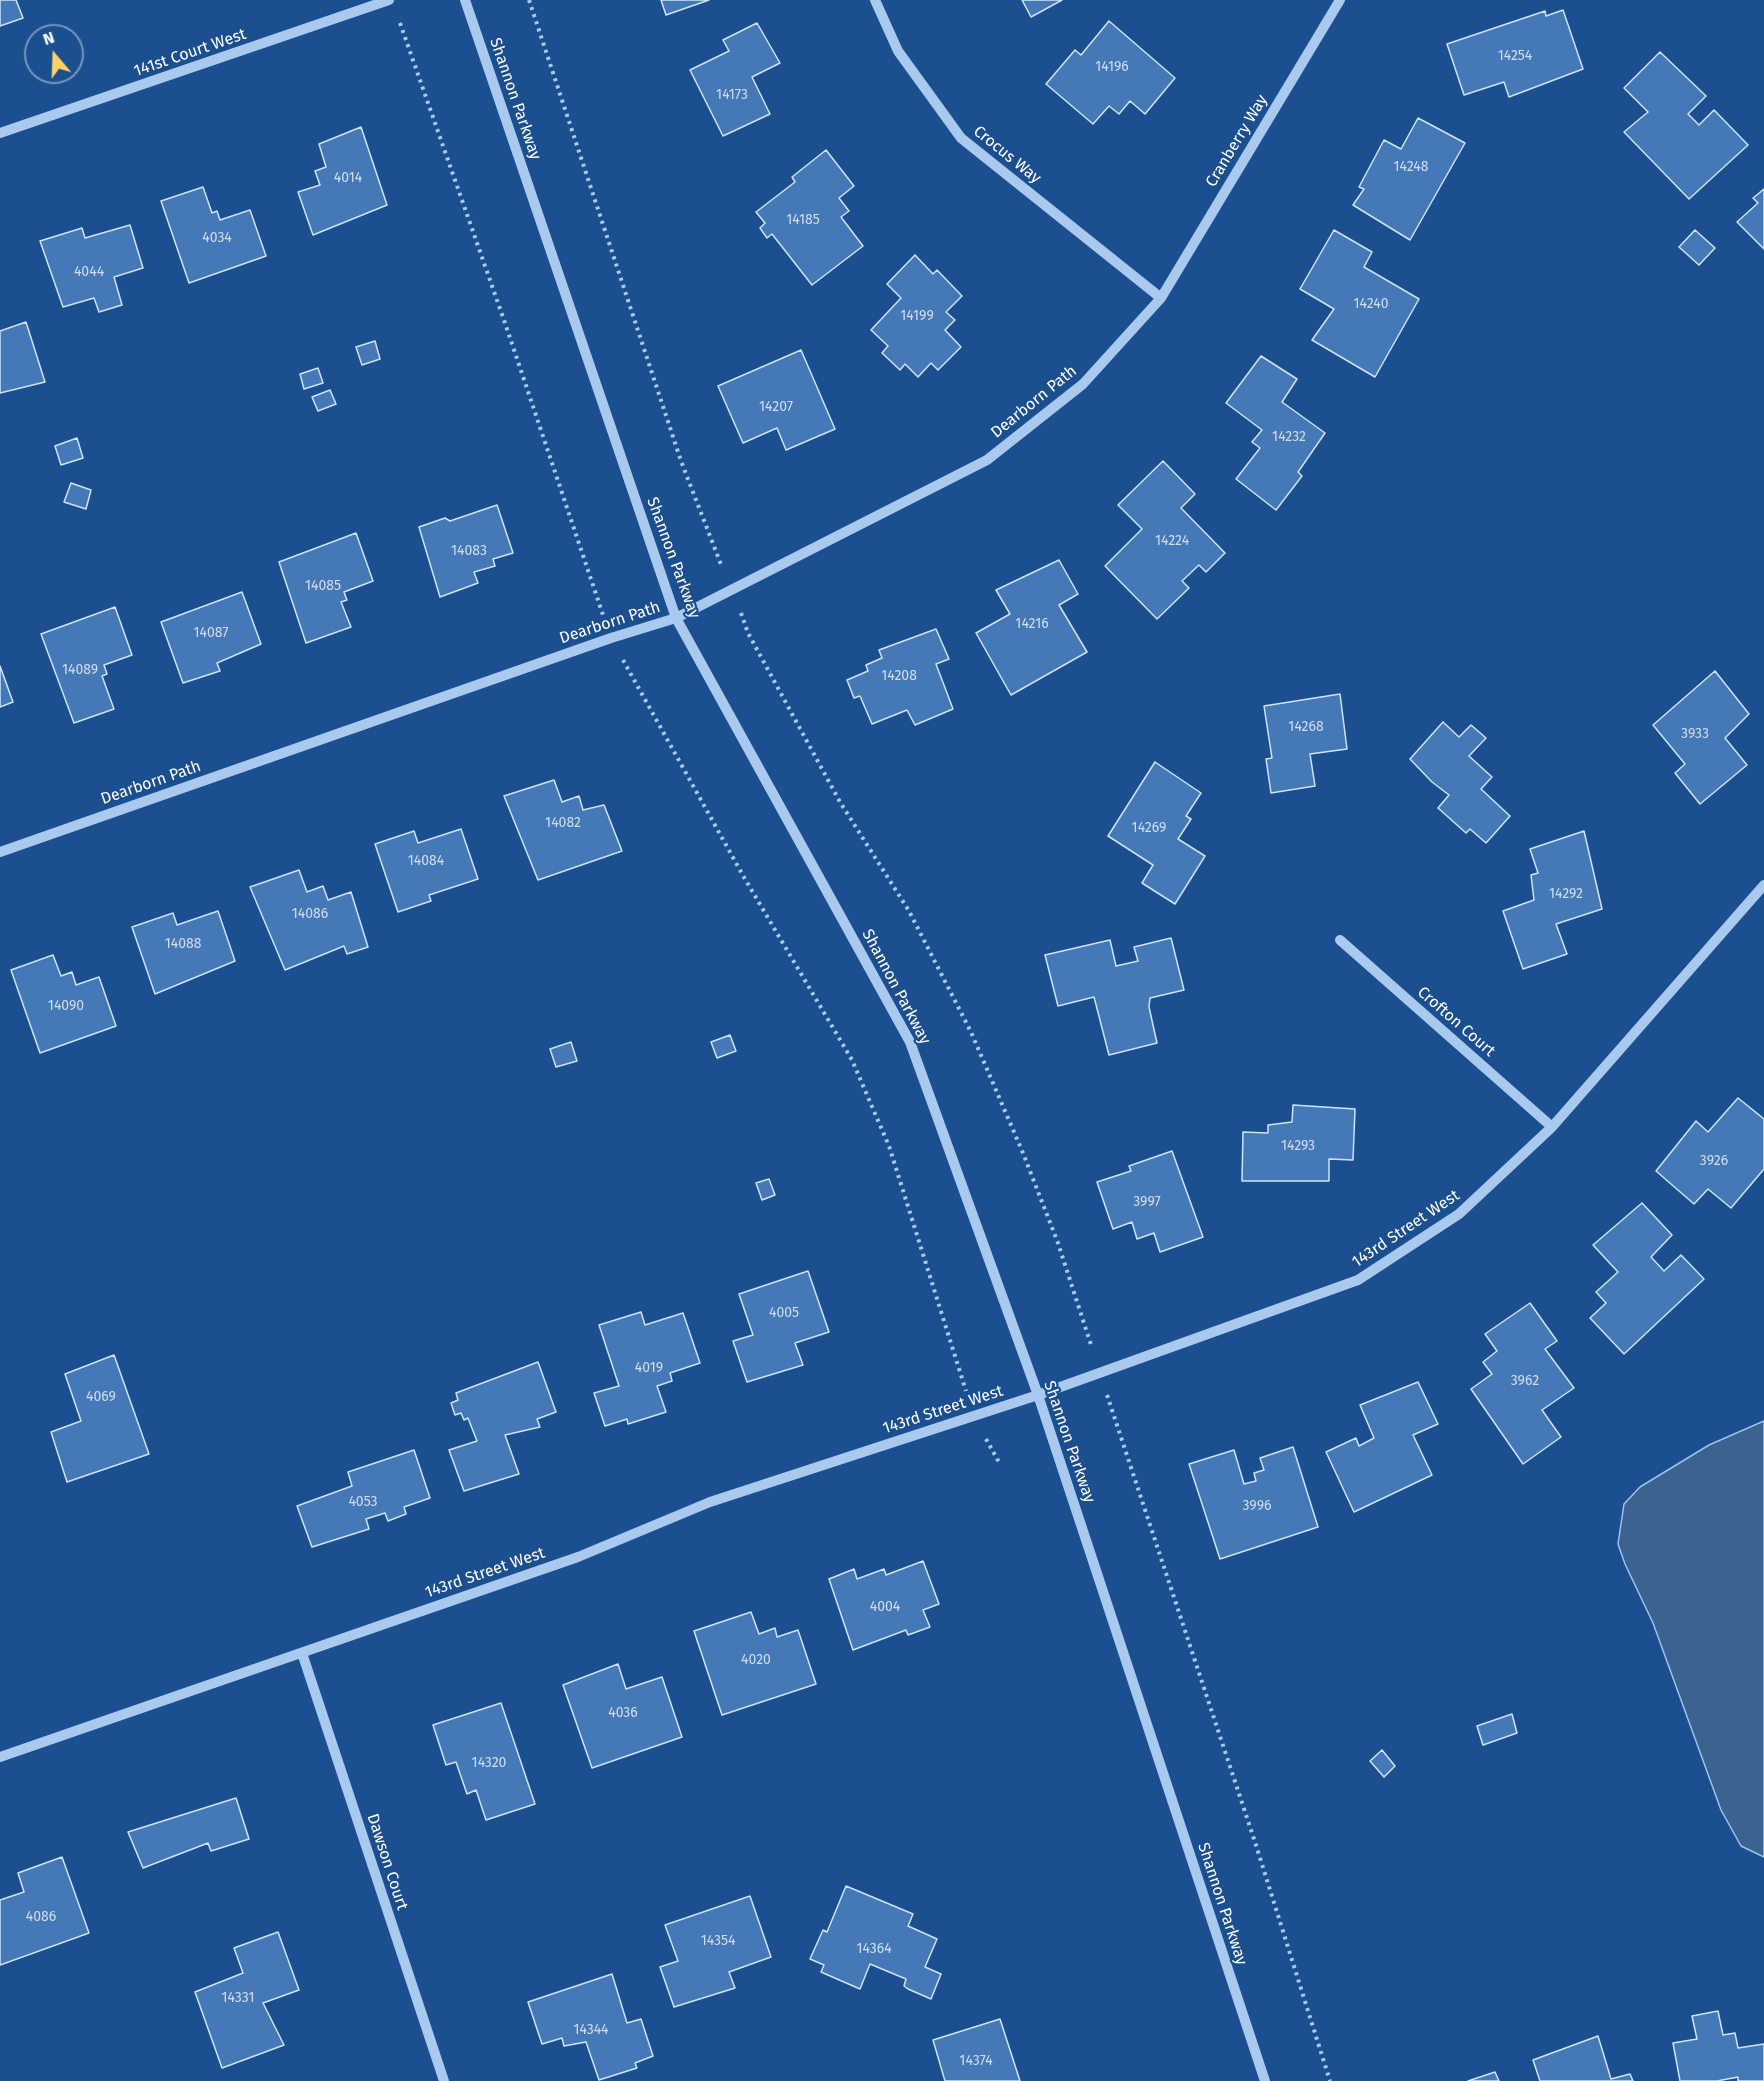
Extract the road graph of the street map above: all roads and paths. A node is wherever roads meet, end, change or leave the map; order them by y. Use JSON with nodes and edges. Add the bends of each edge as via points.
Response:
{"nodes":[{"id":1,"x":389,"y":0,"type":"edge"},
{"id":2,"x":465,"y":0,"type":"edge"},
{"id":3,"x":529,"y":0,"type":"edge"},
{"id":4,"x":875,"y":0,"type":"edge"},
{"id":5,"x":1340,"y":0,"type":"edge"},
{"id":6,"x":399,"y":22,"type":"dead end"},
{"id":7,"x":0,"y":134,"type":"edge"},
{"id":8,"x":1161,"y":298,"type":"junction"},
{"id":9,"x":732,"y":590,"type":"junction"},
{"id":10,"x":676,"y":618,"type":"junction"},
{"id":11,"x":611,"y":638,"type":"junction"},
{"id":12,"x":0,"y":852,"type":"edge"},
{"id":13,"x":1764,"y":885,"type":"edge"},
{"id":14,"x":1340,"y":940,"type":"dead end"},
{"id":15,"x":1552,"y":1127,"type":"junction"},
{"id":16,"x":1100,"y":1373,"type":"junction"},
{"id":17,"x":1038,"y":1395,"type":"junction"},
{"id":18,"x":973,"y":1416,"type":"junction"},
{"id":19,"x":1000,"y":1464,"type":"dead end"},
{"id":20,"x":302,"y":1653,"type":"junction"},
{"id":21,"x":0,"y":1757,"type":"edge"},
{"id":22,"x":444,"y":2081,"type":"edge"},
{"id":23,"x":1265,"y":2081,"type":"edge"},
{"id":24,"x":1330,"y":2081,"type":"edge"}],
"edges":[{"from":1,"to":7,"type":"street","name":"141st Court West"},
{"from":2,"to":10,"type":"street","name":"Shannon Parkway"},
{"from":3,"to":9,"type":"path","via":[[681,460]]},
{"from":4,"to":8,"type":"street","name":"Crocus Way","via":[[898,51],[961,138]]},
{"from":5,"to":8,"type":"street","name":"Cranberry Way"},
{"from":6,"to":11,"type":"path"},
{"from":8,"to":9,"type":"street","name":"Dearborn Path","via":[[1083,384],[987,460]]},
{"from":9,"to":10,"type":"street","name":"Dearborn Path"},
{"from":9,"to":16,"type":"path","via":[[748,633],[840,802],[909,910],[971,1032],[1058,1243]]},
{"from":10,"to":11,"type":"street","name":"Dearborn Path"},
{"from":10,"to":17,"type":"street","name":"Shannon Parkway","via":[[910,1042]]},
{"from":11,"to":12,"type":"street","name":"Dearborn Path"},
{"from":11,"to":18,"type":"path","via":[[745,879],[852,1060],[889,1146]]},
{"from":13,"to":15,"type":"street","name":"143rd Street West"},
{"from":14,"to":15,"type":"street","name":"Crofton Court"},
{"from":15,"to":16,"type":"street","name":"143rd Street West","via":[[1459,1214],[1358,1280]]},
{"from":16,"to":17,"type":"street","name":"143rd Street West"},
{"from":16,"to":24,"type":"path"},
{"from":17,"to":18,"type":"street","name":"143rd Street West"},
{"from":17,"to":23,"type":"street","name":"Shannon Parkway"},
{"from":18,"to":19,"type":"path"},
{"from":18,"to":20,"type":"street","name":"143rd Street West","via":[[710,1502],[578,1557]]},
{"from":20,"to":21,"type":"street","name":"143rd Street West"},
{"from":20,"to":22,"type":"street","name":"Dawson Court"}]}
